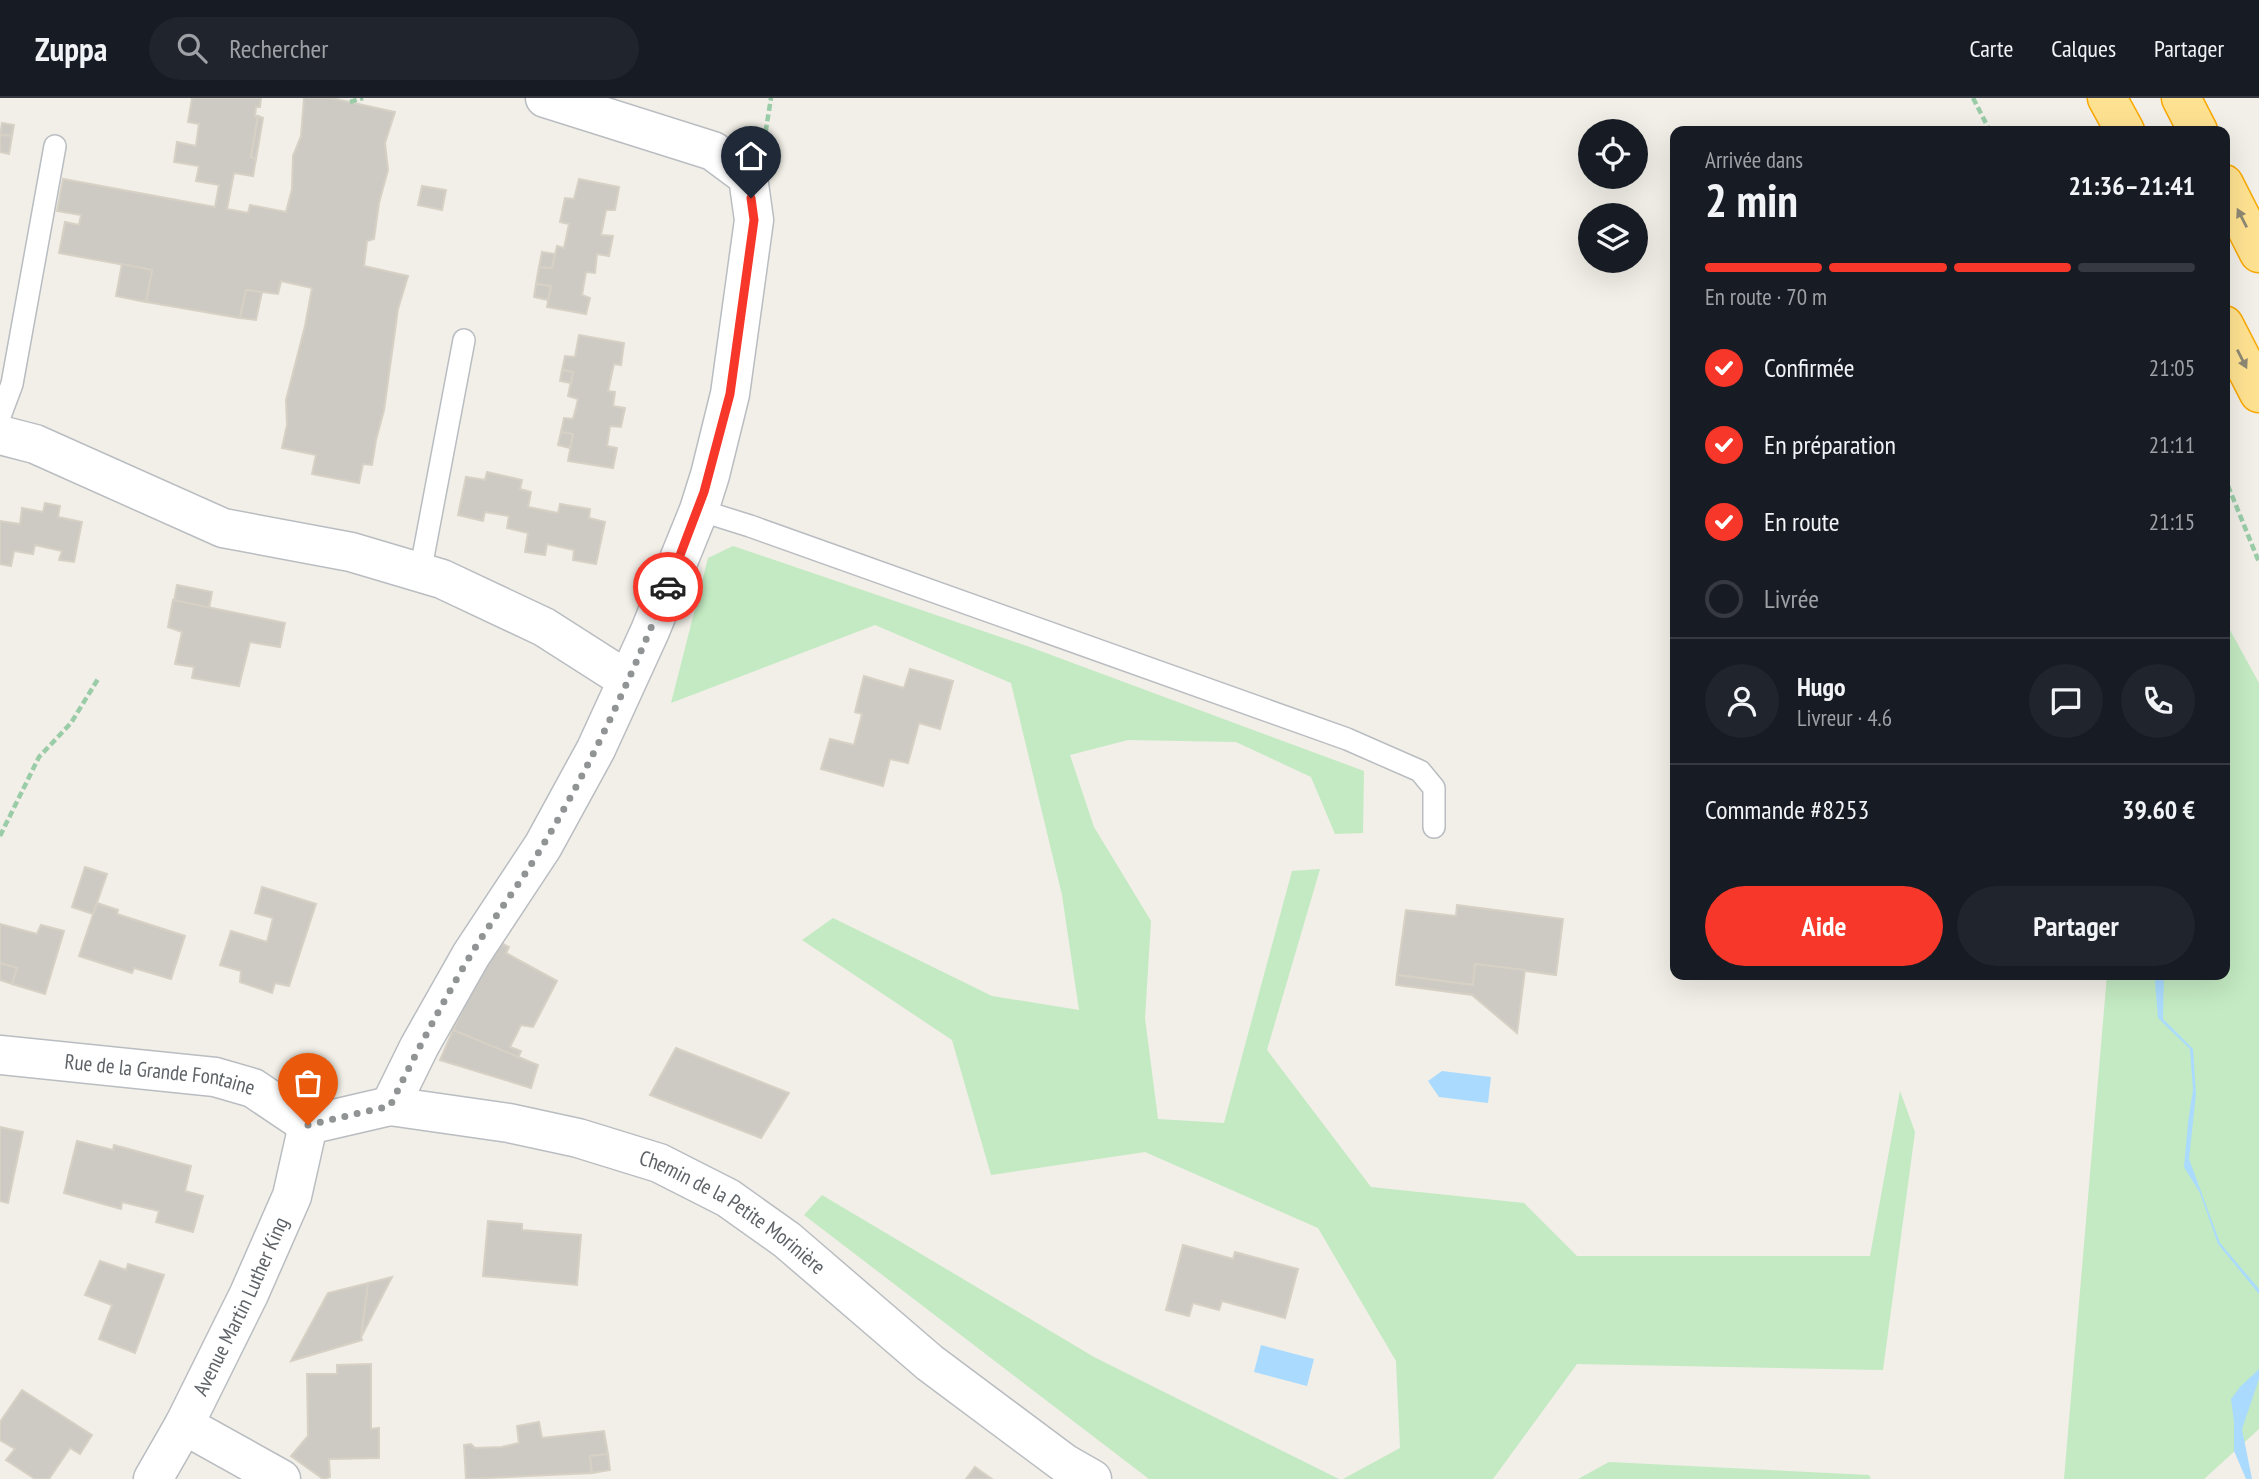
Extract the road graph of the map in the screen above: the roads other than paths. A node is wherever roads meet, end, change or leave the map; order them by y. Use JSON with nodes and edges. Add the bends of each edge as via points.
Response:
{"nodes":[{"id":1,"x":545,"y":98,"type":"edge"},
{"id":2,"x":2107,"y":98,"type":"edge"},
{"id":3,"x":2181,"y":98,"type":"edge"},
{"id":4,"x":2122,"y":126,"type":"edge"},
{"id":5,"x":2195,"y":126,"type":"edge"},
{"id":6,"x":55,"y":146,"type":"dead end"},
{"id":7,"x":2230,"y":196,"type":"edge"},
{"id":8,"x":2259,"y":253,"type":"edge"},
{"id":9,"x":2230,"y":337,"type":"edge"},
{"id":10,"x":464,"y":340,"type":"dead end"},
{"id":11,"x":2259,"y":393,"type":"edge"},
{"id":12,"x":0,"y":416,"type":"edge"},
{"id":13,"x":0,"y":435,"type":"edge"},
{"id":14,"x":699,"y":510,"type":"junction"},
{"id":15,"x":420,"y":573,"type":"junction"},
{"id":16,"x":627,"y":680,"type":"junction"},
{"id":17,"x":1434,"y":827,"type":"dead end"},
{"id":18,"x":0,"y":1055,"type":"edge"},
{"id":19,"x":390,"y":1106,"type":"junction"},
{"id":20,"x":308,"y":1125,"type":"junction"},
{"id":21,"x":184,"y":1425,"type":"junction"},
{"id":22,"x":153,"y":1479,"type":"edge"},
{"id":23,"x":281,"y":1479,"type":"edge"},
{"id":24,"x":1092,"y":1479,"type":"edge"}],
"edges":[{"from":1,"to":14,"type":"street","via":[[713,151],[748,177],[754,220],[730,394]]},
{"from":2,"to":4,"type":"highway"},
{"from":3,"to":5,"type":"highway"},
{"from":6,"to":12,"type":"lane","via":[[12,384]]},
{"from":8,"to":7,"type":"highway","one_way":true},
{"from":9,"to":11,"type":"highway","one_way":true},
{"from":10,"to":15,"type":"lane"},
{"from":13,"to":15,"type":"street","via":[[36,444],[223,527],[351,552]]},
{"from":14,"to":16,"type":"street"},
{"from":14,"to":17,"type":"lane","via":[[1348,739],[1420,771],[1433,788]]},
{"from":15,"to":16,"type":"street","via":[[544,627]]},
{"from":16,"to":19,"type":"street","via":[[543,846],[471,955]]},
{"from":18,"to":20,"type":"street","name":"Rue de la Grande Fontaine","via":[[215,1077],[253,1088]]},
{"from":19,"to":20,"type":"street","name":"Chemin de la Petite Morinière"},
{"from":19,"to":24,"type":"street","name":"Chemin de la Petite Morinière","via":[[578,1138],[659,1163],[728,1198],[787,1240],[930,1363],[1064,1464]]},
{"from":20,"to":21,"type":"street","name":"Avenue Martin Luther King","via":[[292,1196]]},
{"from":21,"to":22,"type":"street","name":"Avenue Martin Luther King"},
{"from":21,"to":23,"type":"street"}]}
